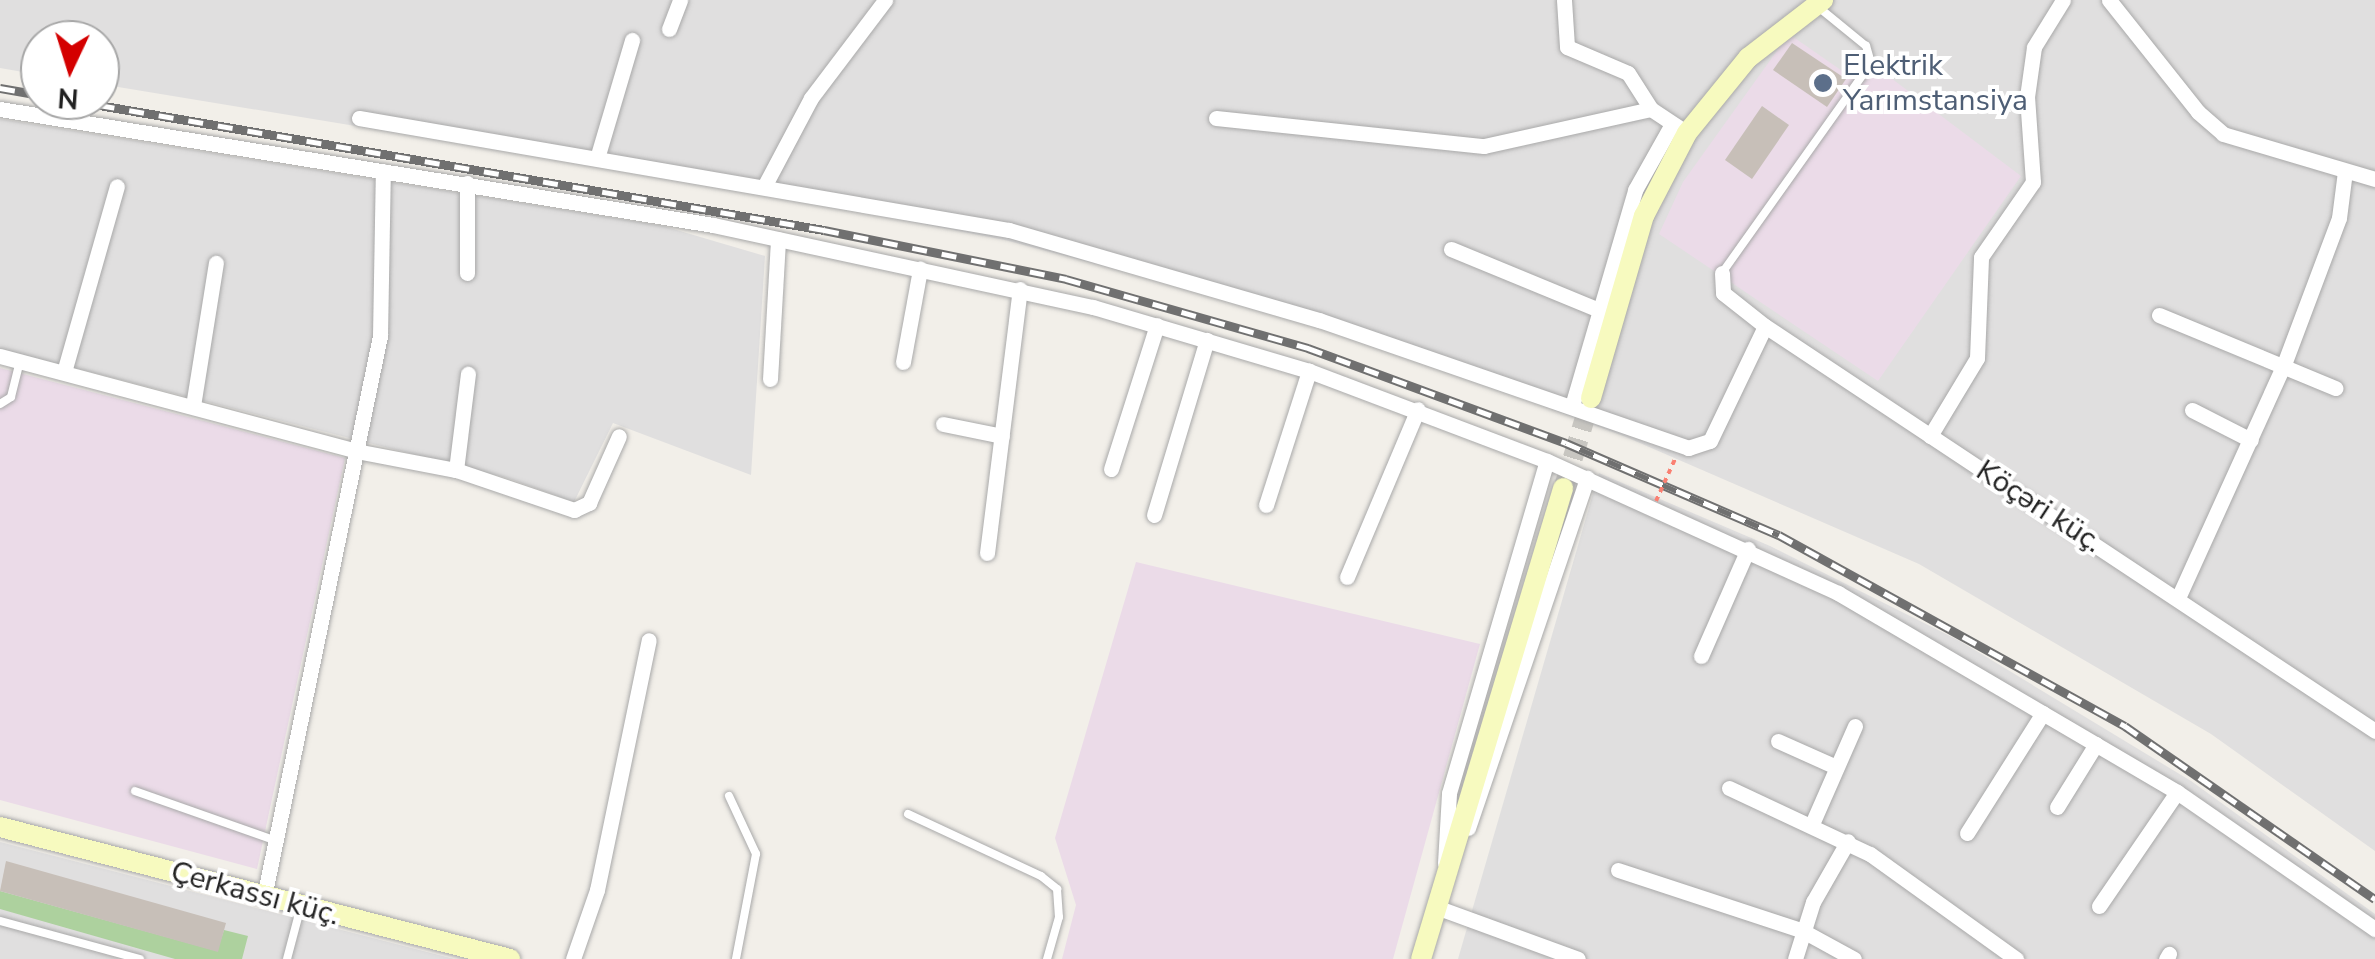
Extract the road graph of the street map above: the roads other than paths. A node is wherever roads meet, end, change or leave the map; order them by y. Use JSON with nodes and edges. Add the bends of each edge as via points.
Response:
{"nodes":[{"id":1,"x":680,"y":0,"type":"edge"},
{"id":2,"x":885,"y":0,"type":"edge"},
{"id":3,"x":1564,"y":0,"type":"edge"},
{"id":4,"x":2064,"y":0,"type":"edge"},
{"id":5,"x":2109,"y":0,"type":"edge"},
{"id":6,"x":1820,"y":3,"type":"edge"},
{"id":7,"x":669,"y":29,"type":"dead end"},
{"id":8,"x":632,"y":40,"type":"dead end"},
{"id":9,"x":0,"y":109,"type":"edge"},
{"id":10,"x":1651,"y":109,"type":"junction"},
{"id":11,"x":359,"y":118,"type":"dead end"},
{"id":12,"x":1216,"y":118,"type":"dead end"},
{"id":13,"x":1680,"y":128,"type":"junction"},
{"id":14,"x":598,"y":155,"type":"junction"},
{"id":15,"x":383,"y":171,"type":"junction"},
{"id":16,"x":2345,"y":171,"type":"junction"},
{"id":17,"x":2375,"y":179,"type":"edge"},
{"id":18,"x":466,"y":183,"type":"junction"},
{"id":19,"x":766,"y":183,"type":"junction"},
{"id":20,"x":117,"y":186,"type":"dead end"},
{"id":21,"x":778,"y":240,"type":"junction"},
{"id":22,"x":1451,"y":249,"type":"dead end"},
{"id":23,"x":216,"y":263,"type":"dead end"},
{"id":24,"x":920,"y":269,"type":"junction"},
{"id":25,"x":467,"y":273,"type":"dead end"},
{"id":26,"x":1722,"y":273,"type":"joint"},
{"id":27,"x":1020,"y":289,"type":"junction"},
{"id":28,"x":1604,"y":312,"type":"junction"},
{"id":29,"x":2159,"y":315,"type":"dead end"},
{"id":30,"x":1157,"y":325,"type":"junction"},
{"id":31,"x":1765,"y":326,"type":"junction"},
{"id":32,"x":1207,"y":340,"type":"junction"},
{"id":33,"x":0,"y":356,"type":"edge"},
{"id":34,"x":20,"y":362,"type":"junction"},
{"id":35,"x":904,"y":362,"type":"dead end"},
{"id":36,"x":2283,"y":367,"type":"junction"},
{"id":37,"x":1309,"y":371,"type":"junction"},
{"id":38,"x":64,"y":372,"type":"junction"},
{"id":39,"x":468,"y":374,"type":"dead end"},
{"id":40,"x":770,"y":379,"type":"dead end"},
{"id":41,"x":2335,"y":388,"type":"dead end"},
{"id":42,"x":1581,"y":402,"type":"junction"},
{"id":43,"x":0,"y":404,"type":"edge"},
{"id":44,"x":193,"y":406,"type":"junction"},
{"id":45,"x":1418,"y":409,"type":"junction"},
{"id":46,"x":2192,"y":410,"type":"dead end"},
{"id":47,"x":943,"y":424,"type":"dead end"},
{"id":48,"x":619,"y":436,"type":"dead end"},
{"id":49,"x":1002,"y":436,"type":"junction"},
{"id":50,"x":1930,"y":436,"type":"junction"},
{"id":51,"x":2251,"y":440,"type":"junction"},
{"id":52,"x":356,"y":451,"type":"junction"},
{"id":53,"x":1547,"y":461,"type":"junction"},
{"id":54,"x":1111,"y":468,"type":"dead end"},
{"id":55,"x":456,"y":470,"type":"junction"},
{"id":56,"x":1587,"y":478,"type":"junction"},
{"id":57,"x":1563,"y":488,"type":"tunnel mouth"},
{"id":58,"x":1266,"y":505,"type":"dead end"},
{"id":59,"x":1154,"y":515,"type":"dead end"},
{"id":60,"x":1748,"y":549,"type":"junction"},
{"id":61,"x":987,"y":554,"type":"dead end"},
{"id":62,"x":1347,"y":576,"type":"dead end"},
{"id":63,"x":2178,"y":598,"type":"junction"},
{"id":64,"x":648,"y":640,"type":"dead end"},
{"id":65,"x":1701,"y":656,"type":"dead end"},
{"id":66,"x":2043,"y":713,"type":"junction"},
{"id":67,"x":1855,"y":726,"type":"dead end"},
{"id":68,"x":2375,"y":731,"type":"edge"},
{"id":69,"x":1778,"y":741,"type":"dead end"},
{"id":70,"x":2096,"y":744,"type":"junction"},
{"id":71,"x":1834,"y":766,"type":"junction"},
{"id":72,"x":1729,"y":788,"type":"dead end"},
{"id":73,"x":135,"y":792,"type":"dead end"},
{"id":74,"x":2177,"y":792,"type":"junction"},
{"id":75,"x":728,"y":796,"type":"dead end"},
{"id":76,"x":2057,"y":806,"type":"dead end"},
{"id":77,"x":908,"y":814,"type":"dead end"},
{"id":78,"x":1812,"y":824,"type":"junction"},
{"id":79,"x":0,"y":826,"type":"edge"},
{"id":80,"x":1967,"y":833,"type":"dead end"},
{"id":81,"x":1848,"y":841,"type":"junction"},
{"id":82,"x":278,"y":842,"type":"junction"},
{"id":83,"x":1618,"y":870,"type":"dead end"},
{"id":84,"x":1444,"y":876,"type":"junction"},
{"id":85,"x":264,"y":897,"type":"junction"},
{"id":86,"x":302,"y":906,"type":"junction"},
{"id":87,"x":2099,"y":906,"type":"dead end"},
{"id":88,"x":1436,"y":907,"type":"junction"},
{"id":89,"x":0,"y":921,"type":"edge"},
{"id":90,"x":2375,"y":929,"type":"edge"},
{"id":91,"x":1803,"y":932,"type":"junction"},
{"id":92,"x":140,"y":959,"type":"edge"},
{"id":93,"x":287,"y":959,"type":"edge"},
{"id":94,"x":510,"y":959,"type":"edge"},
{"id":95,"x":573,"y":959,"type":"edge"},
{"id":96,"x":736,"y":959,"type":"edge"},
{"id":97,"x":1047,"y":959,"type":"edge"},
{"id":98,"x":1421,"y":959,"type":"edge"},
{"id":99,"x":1578,"y":959,"type":"edge"},
{"id":100,"x":1795,"y":959,"type":"edge"},
{"id":101,"x":1854,"y":959,"type":"edge"},
{"id":102,"x":2016,"y":959,"type":"edge"}],
"edges":[{"from":1,"to":7,"type":"street"},
{"from":2,"to":19,"type":"street","via":[[811,98]]},
{"from":3,"to":10,"type":"street","via":[[1567,47],[1628,73]]},
{"from":4,"to":50,"type":"street","via":[[2034,47],[2027,97],[2033,182],[1981,257],[1977,358]]},
{"from":5,"to":16,"type":"street","via":[[2210,125]]},
{"from":6,"to":13,"type":"street","via":[[1748,58]]},
{"from":6,"to":26,"type":"lane","via":[[1866,46],[1871,63]]},
{"from":8,"to":14,"type":"street"},
{"from":9,"to":15,"type":"street"},
{"from":10,"to":12,"type":"street","via":[[1484,146]]},
{"from":10,"to":13,"type":"street"},
{"from":11,"to":14,"type":"street"},
{"from":13,"to":28,"type":"street","via":[[1635,190]]},
{"from":13,"to":42,"type":"street"},
{"from":14,"to":19,"type":"street"},
{"from":15,"to":18,"type":"street"},
{"from":15,"to":52,"type":"street","via":[[381,322]]},
{"from":16,"to":17,"type":"street"},
{"from":16,"to":36,"type":"street","via":[[2339,218]]},
{"from":18,"to":21,"type":"street"},
{"from":18,"to":25,"type":"street"},
{"from":19,"to":42,"type":"street","via":[[1009,230]]},
{"from":20,"to":38,"type":"street"},
{"from":21,"to":24,"type":"street"},
{"from":21,"to":40,"type":"street"},
{"from":22,"to":28,"type":"street"},
{"from":23,"to":44,"type":"street"},
{"from":24,"to":27,"type":"street"},
{"from":24,"to":35,"type":"street"},
{"from":26,"to":31,"type":"street","name":"Köçəri küç.","via":[[1724,293]]},
{"from":27,"to":30,"type":"street"},
{"from":27,"to":49,"type":"street"},
{"from":28,"to":42,"type":"street"},
{"from":29,"to":36,"type":"street"},
{"from":30,"to":32,"type":"street"},
{"from":30,"to":54,"type":"street"},
{"from":31,"to":42,"type":"street","via":[[1728,413],[1701,446],[1676,445]]},
{"from":31,"to":50,"type":"street","name":"Köçəri küç."},
{"from":32,"to":37,"type":"street"},
{"from":32,"to":59,"type":"street"},
{"from":33,"to":34,"type":"street"},
{"from":34,"to":38,"type":"street"},
{"from":34,"to":43,"type":"lane","via":[[11,397]]},
{"from":36,"to":41,"type":"street"},
{"from":36,"to":51,"type":"street"},
{"from":37,"to":45,"type":"street"},
{"from":37,"to":58,"type":"street"},
{"from":38,"to":44,"type":"street"},
{"from":39,"to":55,"type":"street"},
{"from":44,"to":52,"type":"street"},
{"from":45,"to":53,"type":"street"},
{"from":45,"to":62,"type":"street"},
{"from":46,"to":51,"type":"street"},
{"from":47,"to":49,"type":"street"},
{"from":48,"to":55,"type":"street","via":[[582,509]]},
{"from":49,"to":61,"type":"street"},
{"from":50,"to":63,"type":"street","name":"Köçəri küç."},
{"from":51,"to":63,"type":"street"},
{"from":52,"to":55,"type":"street"},
{"from":52,"to":82,"type":"street"},
{"from":53,"to":56,"type":"street"},
{"from":53,"to":84,"type":"street","via":[[1448,793]]},
{"from":56,"to":60,"type":"street"},
{"from":56,"to":84,"type":"street","via":[[1480,803]]},
{"from":57,"to":84,"type":"street"},
{"from":60,"to":65,"type":"street"},
{"from":60,"to":66,"type":"street","via":[[1838,593]]},
{"from":63,"to":68,"type":"street","name":"Köçəri küç."},
{"from":64,"to":95,"type":"street","via":[[597,890]]},
{"from":66,"to":70,"type":"street"},
{"from":66,"to":80,"type":"street"},
{"from":67,"to":71,"type":"street"},
{"from":69,"to":71,"type":"street"},
{"from":70,"to":74,"type":"street"},
{"from":70,"to":76,"type":"street"},
{"from":71,"to":78,"type":"street"},
{"from":72,"to":78,"type":"street"},
{"from":73,"to":82,"type":"lane"},
{"from":74,"to":87,"type":"street"},
{"from":74,"to":90,"type":"street"},
{"from":75,"to":96,"type":"lane","via":[[756,854]]},
{"from":77,"to":97,"type":"lane","via":[[1057,889],[1059,917]]},
{"from":78,"to":81,"type":"street"},
{"from":79,"to":85,"type":"street","name":"Çerkassı küç."},
{"from":81,"to":91,"type":"street"},
{"from":81,"to":102,"type":"street"},
{"from":82,"to":85,"type":"street"},
{"from":83,"to":91,"type":"street"},
{"from":84,"to":88,"type":"street"},
{"from":85,"to":86,"type":"street","name":"Çerkassı küç."},
{"from":86,"to":93,"type":"lane"},
{"from":86,"to":94,"type":"street","name":"Çerkassı küç."},
{"from":88,"to":98,"type":"street"},
{"from":88,"to":99,"type":"street"},
{"from":89,"to":92,"type":"lane"},
{"from":91,"to":100,"type":"street"},
{"from":91,"to":101,"type":"street"}]}
